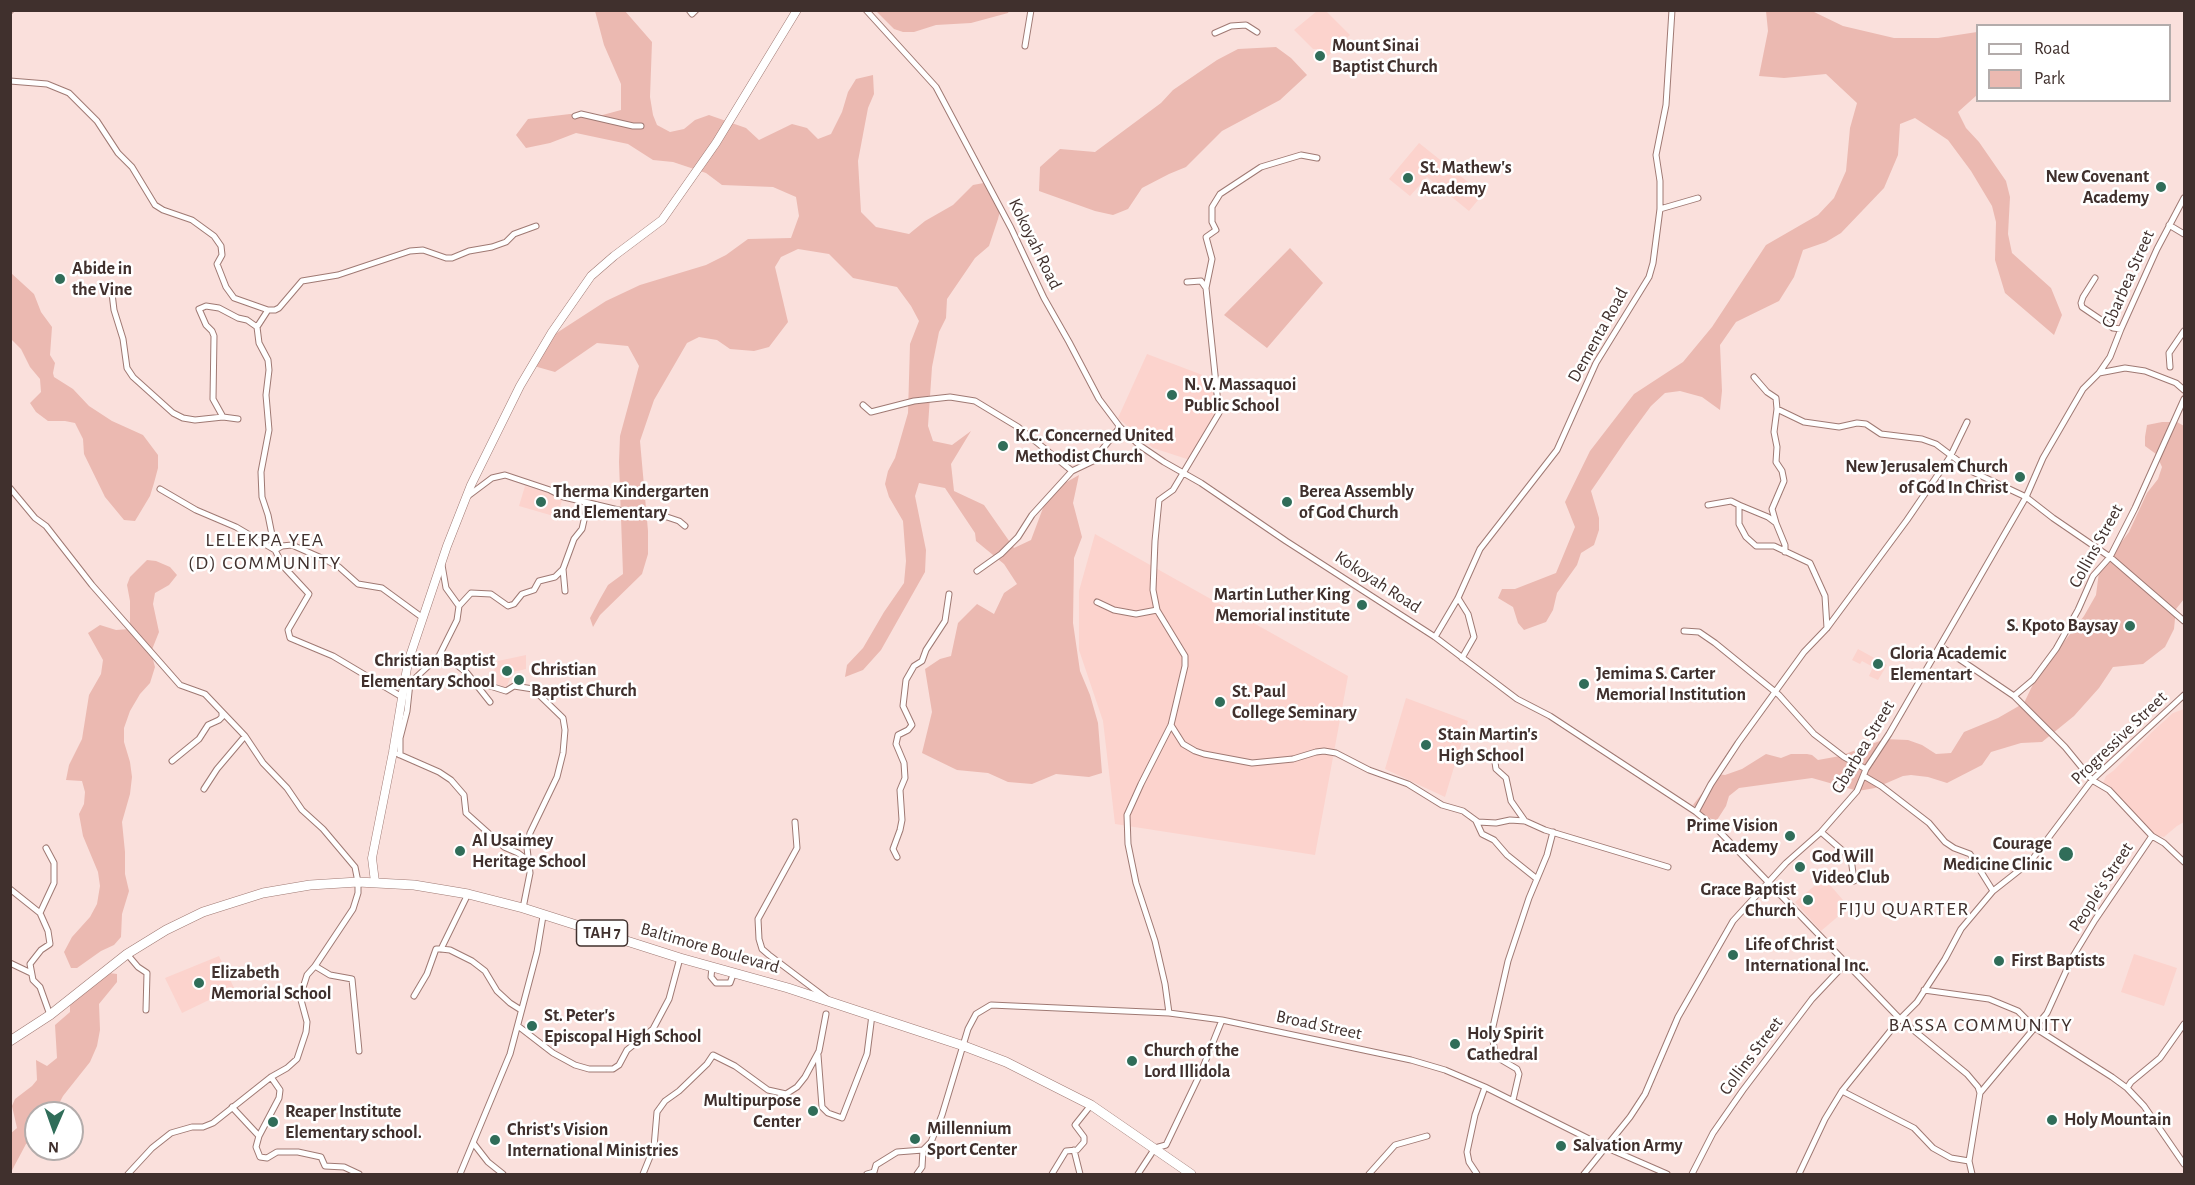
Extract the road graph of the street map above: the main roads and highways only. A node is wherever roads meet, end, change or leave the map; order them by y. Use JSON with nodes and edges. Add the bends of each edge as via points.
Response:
{"nodes":[{"id":1,"x":797,"y":10,"type":"edge"},
{"id":2,"x":375,"y":882,"type":"junction"},
{"id":3,"x":10,"y":1041,"type":"edge"},
{"id":4,"x":1191,"y":1174,"type":"edge"}],
"edges":[{"from":1,"to":2,"type":"main road","via":[[716,143],[662,220],[591,276],[520,386],[467,497],[416,635],[402,698],[397,753],[372,858]]},
{"from":2,"to":3,"type":"highway","name":"Baltimore Boulevard","number":"TAH 7","via":[[310,885],[263,893],[203,912],[127,954]]},
{"from":2,"to":4,"type":"highway","name":"Baltimore Boulevard","number":"TAH 7","via":[[468,894],[523,908],[872,1014],[964,1046],[1006,1062],[1091,1105]]}]}
